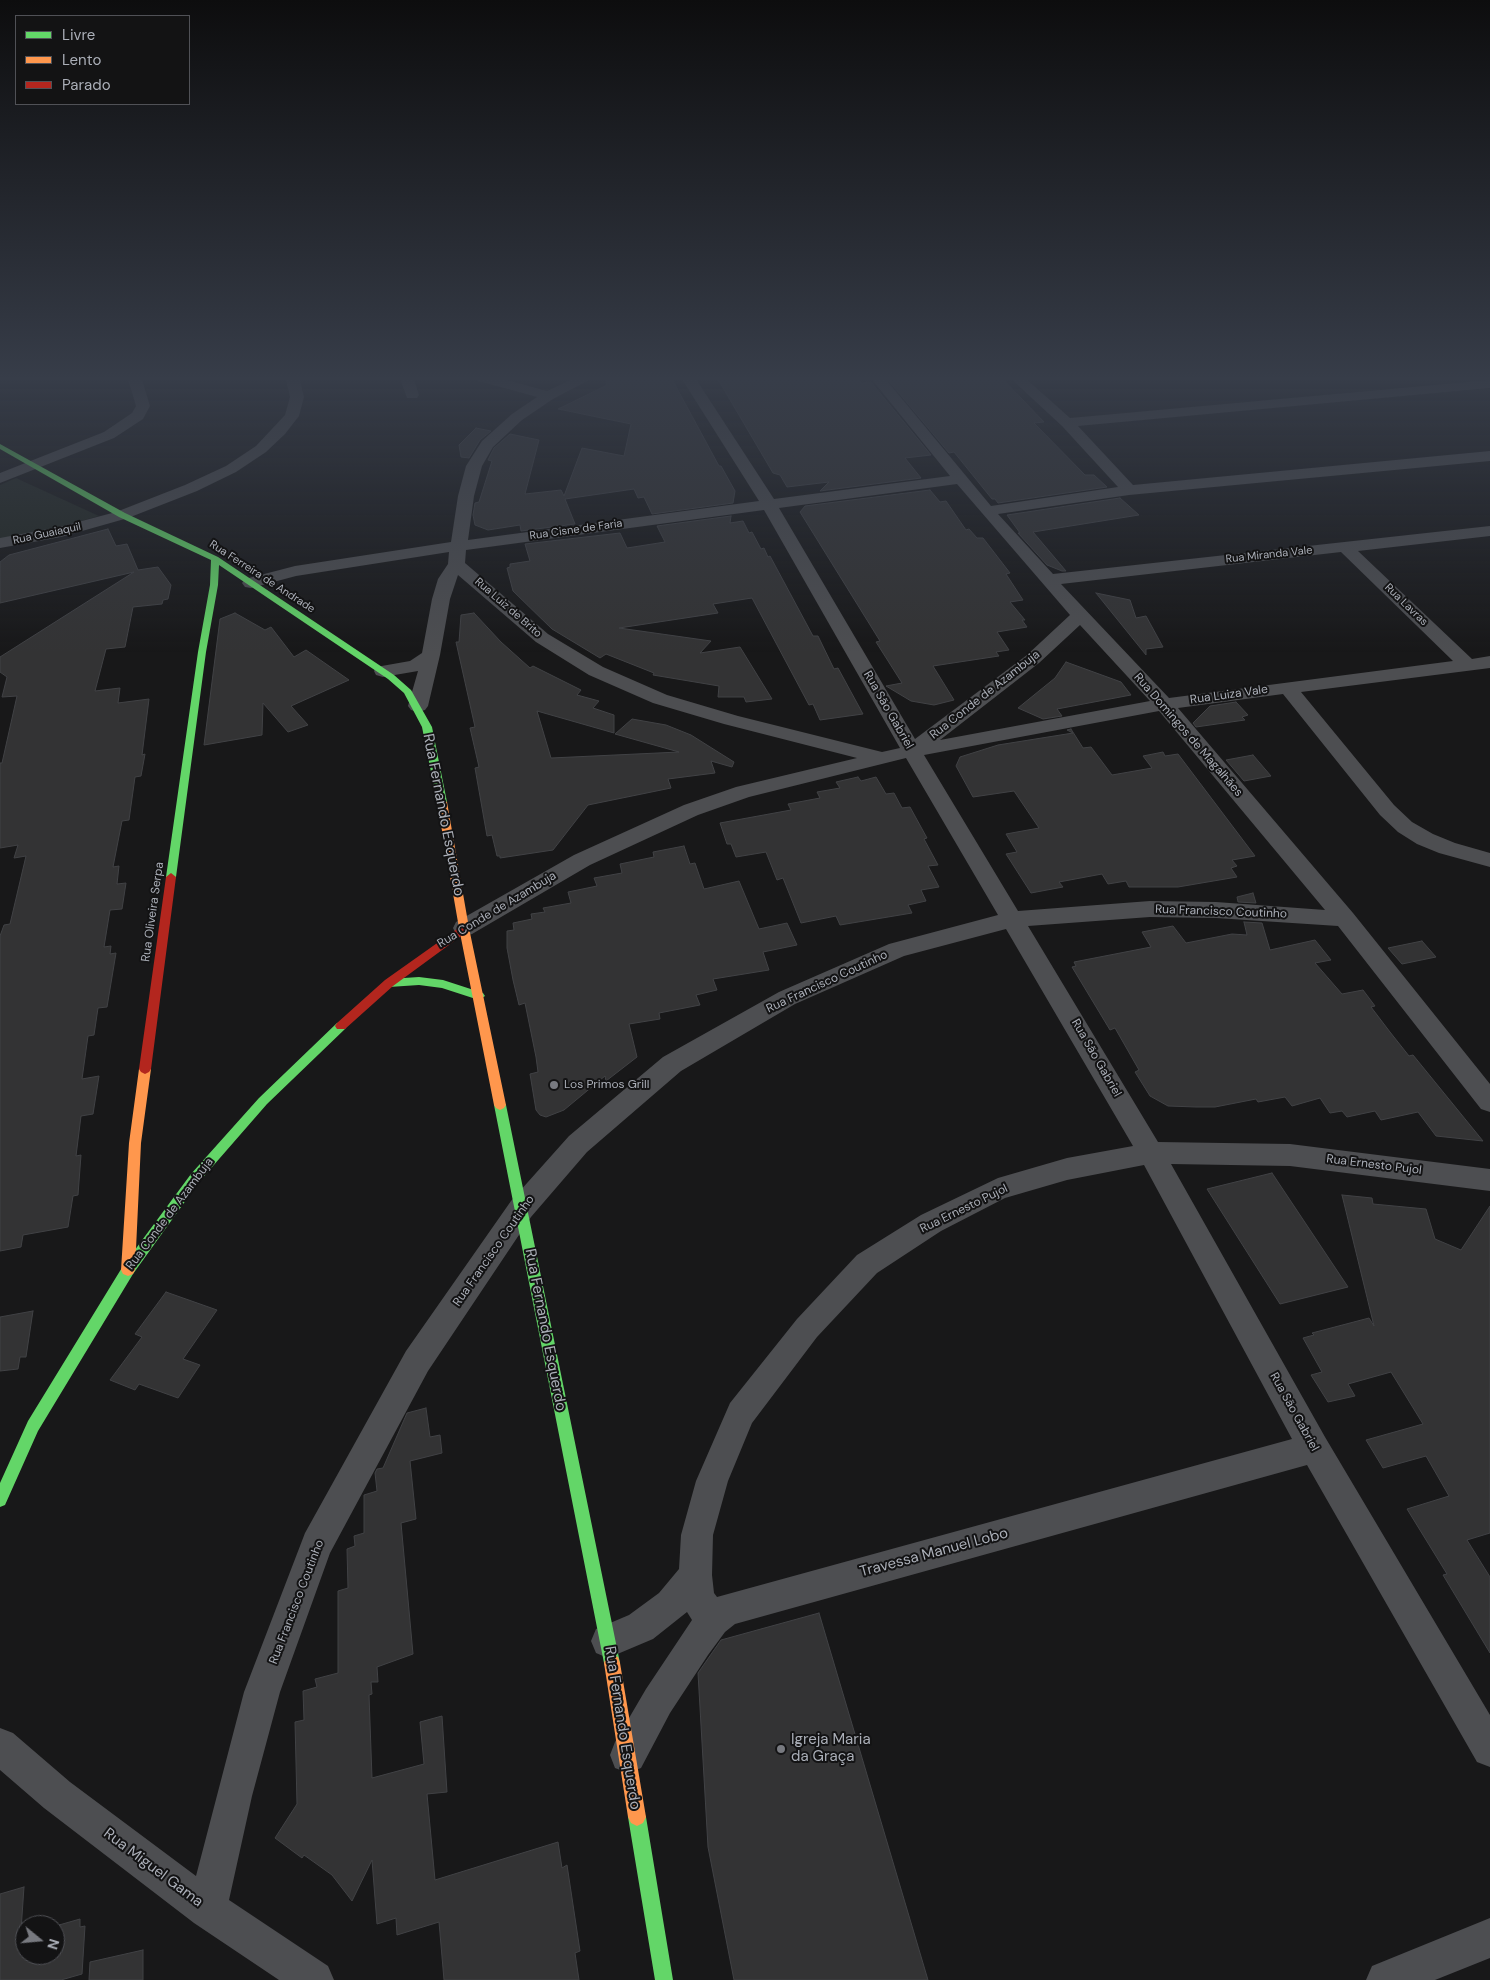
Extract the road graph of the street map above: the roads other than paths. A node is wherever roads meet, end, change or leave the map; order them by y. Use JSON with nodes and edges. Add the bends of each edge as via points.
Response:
{"nodes":[{"id":1,"x":25,"y":468,"type":"edge"},
{"id":2,"x":40,"y":468,"type":"edge"},
{"id":3,"x":233,"y":468,"type":"edge"},
{"id":4,"x":473,"y":468,"type":"edge"},
{"id":5,"x":746,"y":468,"type":"edge"},
{"id":6,"x":952,"y":468,"type":"edge"},
{"id":7,"x":1109,"y":468,"type":"edge"},
{"id":8,"x":1358,"y":468,"type":"edge"},
{"id":9,"x":0,"y":478,"type":"edge"},
{"id":10,"x":961,"y":480,"type":"junction"},
{"id":11,"x":1129,"y":490,"type":"junction"},
{"id":12,"x":769,"y":504,"type":"junction"},
{"id":13,"x":987,"y":511,"type":"junction"},
{"id":14,"x":122,"y":515,"type":"junction"},
{"id":15,"x":1490,"y":532,"type":"edge"},
{"id":16,"x":0,"y":543,"type":"edge"},
{"id":17,"x":1344,"y":546,"type":"junction"},
{"id":18,"x":457,"y":555,"type":"junction"},
{"id":19,"x":215,"y":559,"type":"junction"},
{"id":20,"x":1049,"y":580,"type":"junction"},
{"id":21,"x":230,"y":586,"type":"junction"},
{"id":22,"x":1080,"y":615,"type":"junction"},
{"id":23,"x":431,"y":655,"type":"junction"},
{"id":24,"x":1490,"y":662,"type":"edge"},
{"id":25,"x":1467,"y":664,"type":"junction"},
{"id":26,"x":383,"y":671,"type":"junction"},
{"id":27,"x":1287,"y":687,"type":"junction"},
{"id":28,"x":1164,"y":704,"type":"junction"},
{"id":29,"x":418,"y":706,"type":"junction"},
{"id":30,"x":912,"y":751,"type":"junction"},
{"id":31,"x":881,"y":758,"type":"junction"},
{"id":32,"x":1490,"y":860,"type":"edge"},
{"id":33,"x":1014,"y":919,"type":"junction"},
{"id":34,"x":1345,"y":919,"type":"junction"},
{"id":35,"x":464,"y":928,"type":"junction"},
{"id":36,"x":389,"y":983,"type":"junction"},
{"id":37,"x":479,"y":996,"type":"junction"},
{"id":38,"x":1490,"y":1102,"type":"edge"},
{"id":39,"x":1151,"y":1153,"type":"junction"},
{"id":40,"x":1490,"y":1180,"type":"edge"},
{"id":41,"x":521,"y":1209,"type":"junction"},
{"id":42,"x":128,"y":1270,"type":"junction"},
{"id":43,"x":1314,"y":1448,"type":"junction"},
{"id":44,"x":0,"y":1500,"type":"edge"},
{"id":45,"x":695,"y":1575,"type":"junction"},
{"id":46,"x":713,"y":1620,"type":"junction"},
{"id":47,"x":608,"y":1641,"type":"junction"},
{"id":48,"x":0,"y":1746,"type":"edge"},
{"id":49,"x":1490,"y":1749,"type":"edge"},
{"id":50,"x":627,"y":1757,"type":"junction"},
{"id":51,"x":208,"y":1909,"type":"junction"},
{"id":52,"x":1490,"y":1938,"type":"edge"},
{"id":53,"x":314,"y":1980,"type":"edge"},
{"id":54,"x":664,"y":1980,"type":"edge"},
{"id":55,"x":1386,"y":1980,"type":"edge"}],
"edges":[{"from":1,"to":9,"type":"street"},
{"from":2,"to":14,"type":"street","name":"Rua Ferreira de Andrade"},
{"from":3,"to":14,"type":"street","name":"Rua Guaiaquil"},
{"from":4,"to":18,"type":"street"},
{"from":5,"to":12,"type":"street","name":"Rua São Gabriel"},
{"from":6,"to":10,"type":"street","name":"Rua Domingos de Magalhães"},
{"from":7,"to":11,"type":"street"},
{"from":8,"to":11,"type":"street"},
{"from":10,"to":12,"type":"street","name":"Rua Cisne de Faria"},
{"from":10,"to":13,"type":"street","name":"Rua Domingos de Magalhães"},
{"from":11,"to":13,"type":"street"},
{"from":12,"to":18,"type":"street","name":"Rua Cisne de Faria"},
{"from":12,"to":30,"type":"street","name":"Rua São Gabriel"},
{"from":13,"to":20,"type":"street","name":"Rua Domingos de Magalhães"},
{"from":14,"to":16,"type":"street","name":"Rua Guaiaquil","via":[[61,532]]},
{"from":14,"to":19,"type":"street","name":"Rua Ferreira de Andrade"},
{"from":15,"to":17,"type":"street","name":"Rua Miranda Vale"},
{"from":17,"to":20,"type":"street","name":"Rua Miranda Vale"},
{"from":17,"to":25,"type":"street","name":"Rua Lavras"},
{"from":18,"to":21,"type":"street","name":"Rua Cisne de Faria","via":[[296,571]]},
{"from":18,"to":23,"type":"street","via":[[441,598]]},
{"from":18,"to":31,"type":"street","name":"Rua Luiz de Brito","via":[[542,638],[596,671],[660,699]]},
{"from":19,"to":21,"type":"street","name":"Rua Ferreira de Andrade"},
{"from":19,"to":21,"type":"street"},
{"from":20,"to":22,"type":"street","name":"Rua Domingos de Magalhães"},
{"from":21,"to":26,"type":"street","name":"Rua Ferreira de Andrade"},
{"from":21,"to":42,"type":"street","name":"Rua Oliveira Serpa","via":[[211,601],[200,662],[135,1143]]},
{"from":22,"to":28,"type":"street","name":"Rua Domingos de Magalhães"},
{"from":22,"to":30,"type":"street","name":"Rua Conde de Azambuja","via":[[1033,659]]},
{"from":23,"to":26,"type":"street","via":[[415,666]]},
{"from":23,"to":29,"type":"street"},
{"from":24,"to":25,"type":"street","name":"Rua Luiza Vale"},
{"from":25,"to":27,"type":"street","name":"Rua Luiza Vale"},
{"from":26,"to":29,"type":"street","name":"Rua Ferreira de Andrade","via":[[408,692]]},
{"from":27,"to":28,"type":"street","name":"Rua Luiza Vale"},
{"from":27,"to":32,"type":"street","via":[[1387,810],[1405,827],[1425,840]]},
{"from":28,"to":30,"type":"street","name":"Rua Luiza Vale"},
{"from":28,"to":34,"type":"street","name":"Rua Domingos de Magalhães"},
{"from":29,"to":35,"type":"street","name":"Rua Fernando Esquerdo","via":[[434,754]]},
{"from":30,"to":31,"type":"street","name":"Rua Conde de Azambuja"},
{"from":30,"to":33,"type":"street","name":"Rua São Gabriel"},
{"from":31,"to":35,"type":"street","name":"Rua Conde de Azambuja","via":[[743,792],[691,810],[582,860]]},
{"from":33,"to":34,"type":"street","name":"Rua Francisco Coutinho","via":[[1150,909]]},
{"from":33,"to":39,"type":"street","name":"Rua São Gabriel"},
{"from":33,"to":41,"type":"street","name":"Rua Francisco Coutinho","via":[[897,950],[787,998],[672,1064],[578,1144]]},
{"from":34,"to":38,"type":"street","name":"Rua Domingos de Magalhães"},
{"from":35,"to":36,"type":"street","name":"Rua Conde de Azambuja"},
{"from":35,"to":37,"type":"street","name":"Rua Fernando Esquerdo"},
{"from":36,"to":37,"type":"street","via":[[420,980]]},
{"from":36,"to":42,"type":"street","name":"Rua Conde de Azambuja","via":[[263,1101],[194,1178]]},
{"from":37,"to":41,"type":"street","name":"Rua Fernando Esquerdo"},
{"from":39,"to":40,"type":"street","name":"Rua Ernesto Pujol","via":[[1290,1155]]},
{"from":39,"to":43,"type":"street","name":"Rua São Gabriel"},
{"from":39,"to":45,"type":"street","name":"Rua Ernesto Pujol","via":[[1067,1169],[998,1189],[931,1223],[867,1264],[807,1328],[741,1413],[712,1481],[697,1535]]},
{"from":41,"to":47,"type":"street","name":"Rua Fernando Esquerdo"},
{"from":41,"to":51,"type":"street","name":"Rua Francisco Coutinho","via":[[417,1361],[317,1545],[262,1692]]},
{"from":42,"to":44,"type":"street","name":"Rua Conde de Azambuja","via":[[33,1426]]},
{"from":43,"to":46,"type":"street","name":"Travessa Manuel Lobo","via":[[726,1610]]},
{"from":43,"to":49,"type":"street","name":"Rua São Gabriel"},
{"from":45,"to":46,"type":"street","name":"Rua Ernesto Pujol","via":[[698,1599]]},
{"from":45,"to":47,"type":"street","via":[[671,1605],[641,1627]]},
{"from":46,"to":50,"type":"street","name":"Travessa Manuel Lobo","via":[[658,1701]]},
{"from":47,"to":50,"type":"street","name":"Rua Fernando Esquerdo"},
{"from":48,"to":51,"type":"street","name":"Rua Miguel Gama","via":[[57,1795]]},
{"from":50,"to":54,"type":"street","name":"Rua Fernando Esquerdo"},
{"from":51,"to":53,"type":"street","name":"Rua Miguel Gama"},
{"from":52,"to":55,"type":"street"}]}
